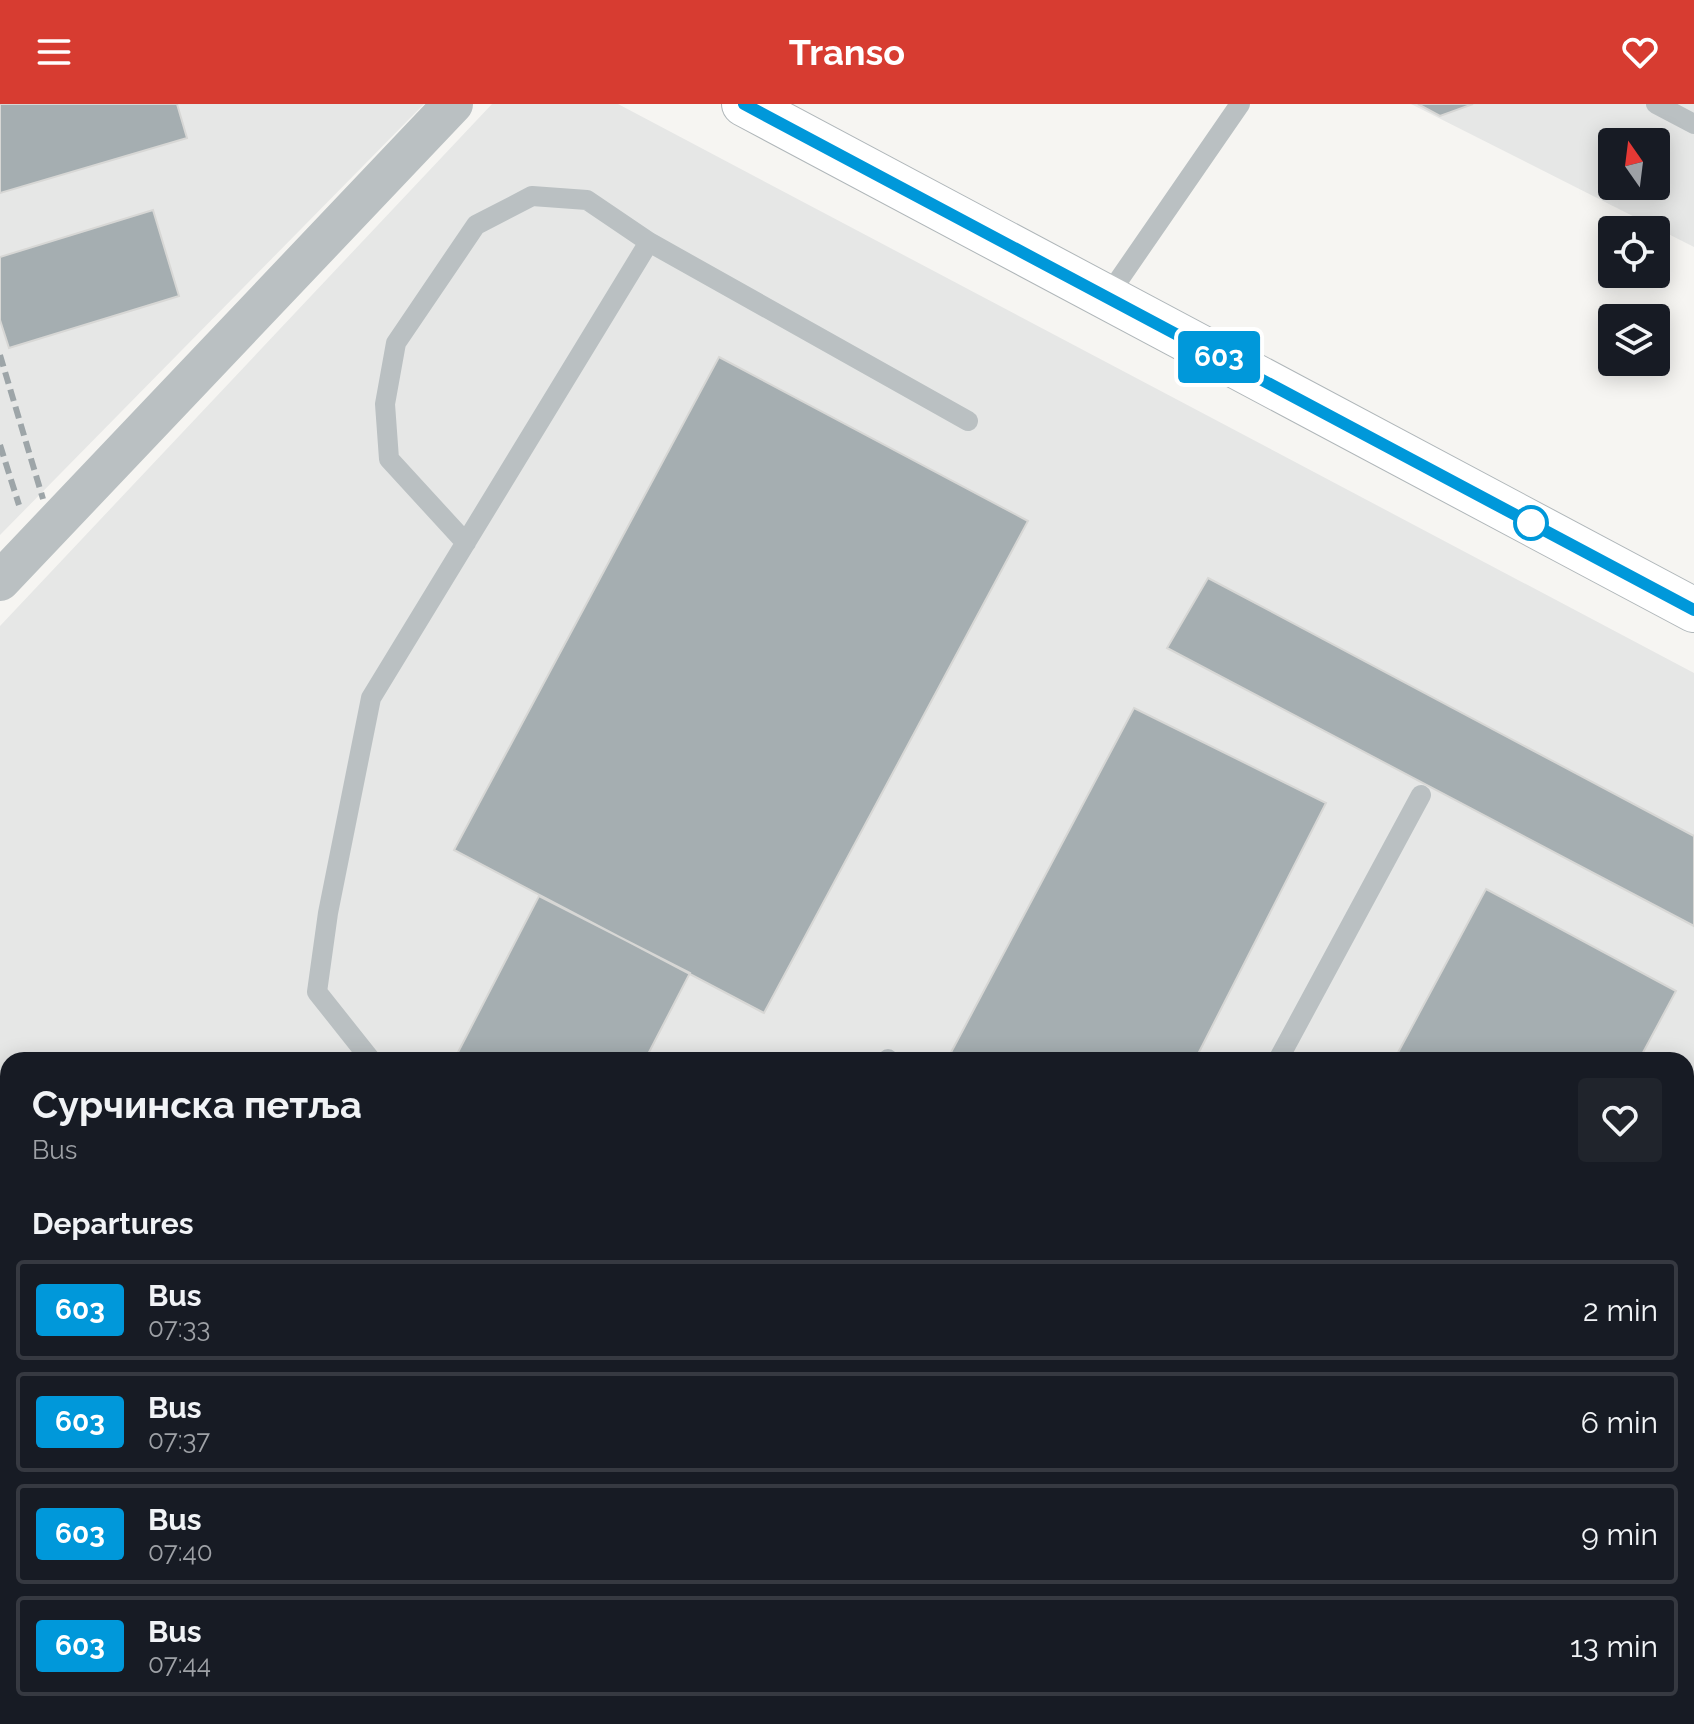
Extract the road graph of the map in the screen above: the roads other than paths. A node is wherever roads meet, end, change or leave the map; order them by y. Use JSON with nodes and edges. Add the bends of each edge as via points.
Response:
{"nodes":[{"id":1,"x":453,"y":104,"type":"edge"},
{"id":2,"x":744,"y":104,"type":"edge"},
{"id":3,"x":1240,"y":104,"type":"edge"},
{"id":4,"x":1656,"y":104,"type":"edge"},
{"id":5,"x":1694,"y":124,"type":"edge"},
{"id":6,"x":649,"y":242,"type":"junction"},
{"id":7,"x":1107,"y":297,"type":"junction"},
{"id":8,"x":968,"y":421,"type":"dead end"},
{"id":9,"x":466,"y":543,"type":"junction"},
{"id":10,"x":0,"y":581,"type":"edge"},
{"id":11,"x":1694,"y":610,"type":"edge"},
{"id":12,"x":1421,"y":795,"type":"dead end"},
{"id":13,"x":365,"y":1052,"type":"edge"},
{"id":14,"x":1282,"y":1052,"type":"edge"}],
"edges":[{"from":1,"to":10,"type":"street"},
{"from":2,"to":7,"type":"main road"},
{"from":3,"to":7,"type":"lane"},
{"from":4,"to":5,"type":"lane"},
{"from":6,"to":8,"type":"lane"},
{"from":6,"to":9,"type":"lane"},
{"from":6,"to":9,"type":"lane","via":[[587,200],[532,196],[476,225],[396,343],[385,404],[389,459]]},
{"from":7,"to":11,"type":"main road"},
{"from":9,"to":13,"type":"lane","via":[[371,698],[328,913],[317,992]]},
{"from":12,"to":14,"type":"lane"}]}
